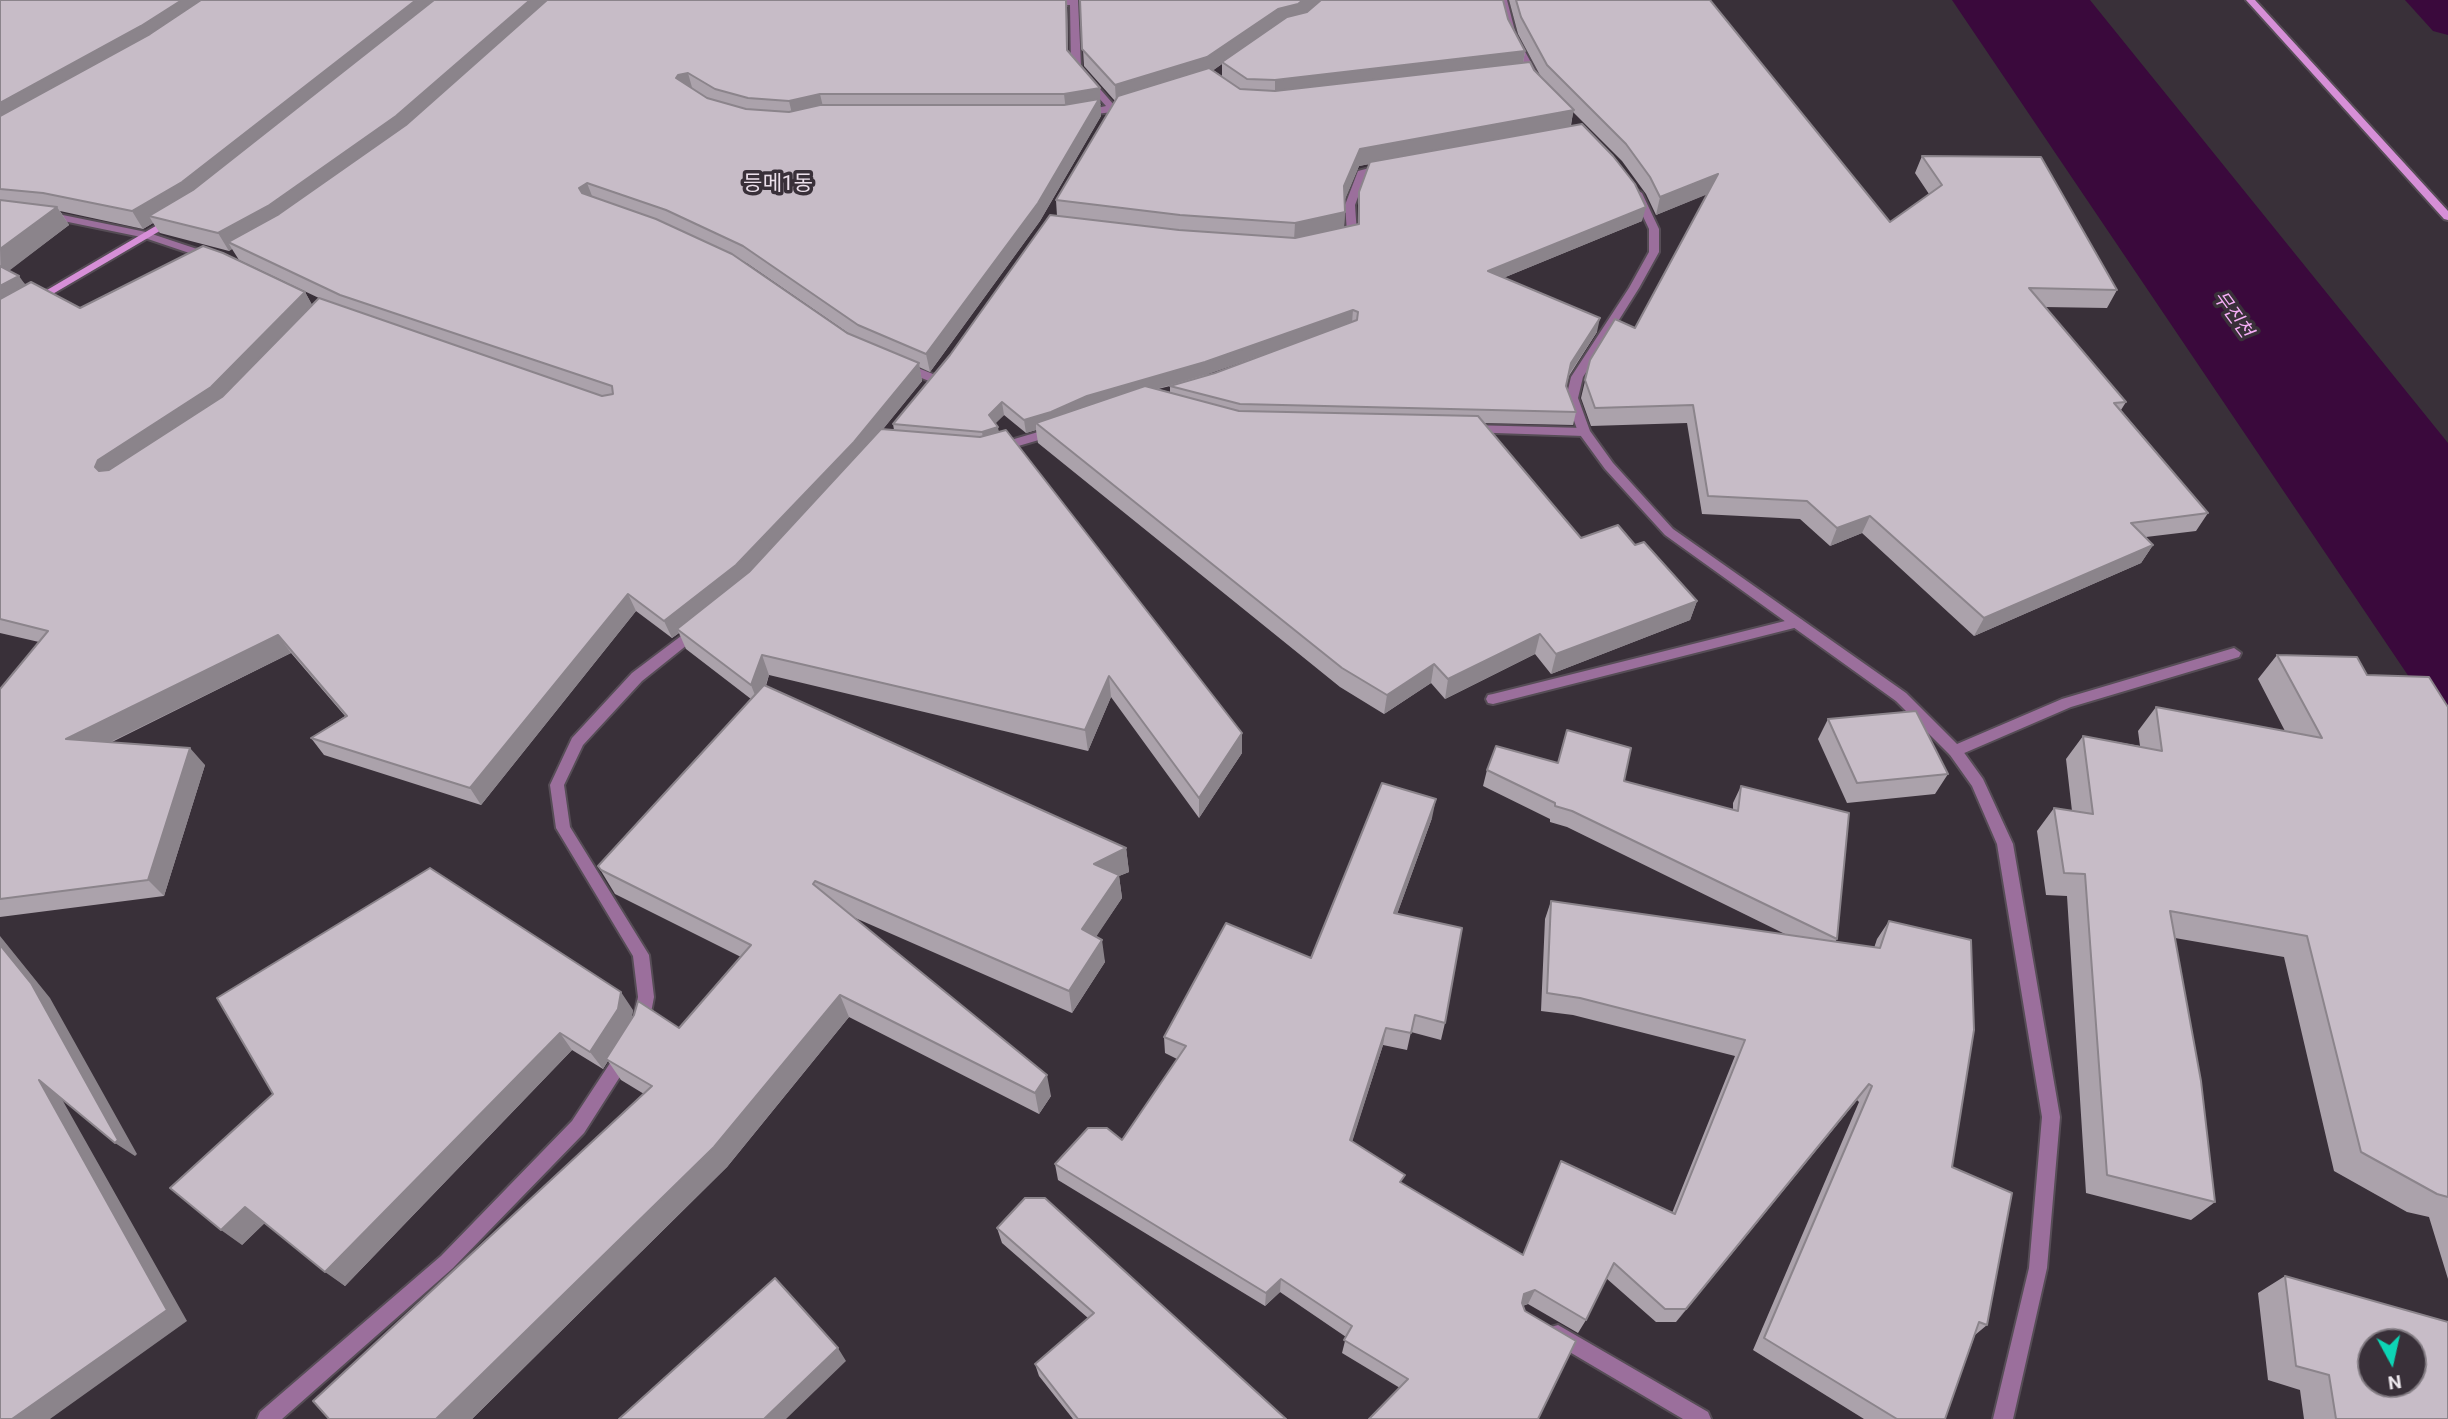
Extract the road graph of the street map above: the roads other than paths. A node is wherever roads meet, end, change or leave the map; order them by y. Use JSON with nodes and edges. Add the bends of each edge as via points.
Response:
{"nodes":[{"id":1,"x":1503,"y":0,"type":"edge"},
{"id":2,"x":2250,"y":0,"type":"edge"},
{"id":3,"x":1074,"y":1,"type":"edge"},
{"id":4,"x":1033,"y":3,"type":"edge"},
{"id":5,"x":1547,"y":94,"type":"edge"},
{"id":6,"x":1137,"y":102,"type":"edge"},
{"id":7,"x":1110,"y":115,"type":"junction"},
{"id":8,"x":1066,"y":117,"type":"edge"},
{"id":9,"x":1391,"y":166,"type":"edge"},
{"id":10,"x":1631,"y":185,"type":"edge"},
{"id":11,"x":41,"y":215,"type":"edge"},
{"id":12,"x":177,"y":216,"type":"edge"},
{"id":13,"x":2448,"y":217,"type":"edge"},
{"id":14,"x":146,"y":235,"type":"junction"},
{"id":15,"x":1328,"y":239,"type":"edge"},
{"id":16,"x":224,"y":261,"type":"edge"},
{"id":17,"x":22,"y":307,"type":"edge"},
{"id":18,"x":896,"y":363,"type":"edge"},
{"id":19,"x":946,"y":364,"type":"edge"},
{"id":20,"x":1069,"y":426,"type":"edge"},
{"id":21,"x":1460,"y":429,"type":"edge"},
{"id":22,"x":1584,"y":432,"type":"junction"},
{"id":23,"x":984,"y":452,"type":"edge"},
{"id":24,"x":708,"y":620,"type":"edge"},
{"id":25,"x":1797,"y":623,"type":"junction"},
{"id":26,"x":2234,"y":653,"type":"dead end"},
{"id":27,"x":1493,"y":699,"type":"dead end"},
{"id":28,"x":1955,"y":751,"type":"junction"},
{"id":29,"x":1539,"y":1322,"type":"edge"},
{"id":30,"x":267,"y":1419,"type":"edge"},
{"id":31,"x":1701,"y":1419,"type":"edge"},
{"id":32,"x":2003,"y":1419,"type":"edge"}],
"edges":[{"from":1,"to":5,"type":"street","via":[[1525,74]]},
{"from":2,"to":13,"type":"street"},
{"from":3,"to":4,"type":"street"},
{"from":3,"to":7,"type":"street","via":[[1076,67]]},
{"from":6,"to":7,"type":"street"},
{"from":7,"to":8,"type":"street"},
{"from":9,"to":15,"type":"street","via":[[1363,171],[1350,205],[1352,234]]},
{"from":10,"to":22,"type":"street","via":[[1654,229],[1654,252],[1577,377],[1572,398]]},
{"from":11,"to":14,"type":"street"},
{"from":12,"to":14,"type":"street"},
{"from":14,"to":16,"type":"street"},
{"from":14,"to":17,"type":"street"},
{"from":18,"to":19,"type":"street","via":[[930,385]]},
{"from":20,"to":23,"type":"street"},
{"from":21,"to":22,"type":"street"},
{"from":22,"to":25,"type":"street","via":[[1608,467],[1669,532]]},
{"from":24,"to":30,"type":"street","via":[[637,677],[577,742],[557,785],[563,828],[641,955],[646,997],[640,1030],[578,1127],[447,1262]]},
{"from":25,"to":27,"type":"street"},
{"from":25,"to":28,"type":"street","via":[[1901,697]]},
{"from":26,"to":28,"type":"street","via":[[2067,703]]},
{"from":28,"to":32,"type":"street","via":[[1978,783],[2005,844],[2051,1117],[2038,1268]]},
{"from":29,"to":31,"type":"street"}]}
